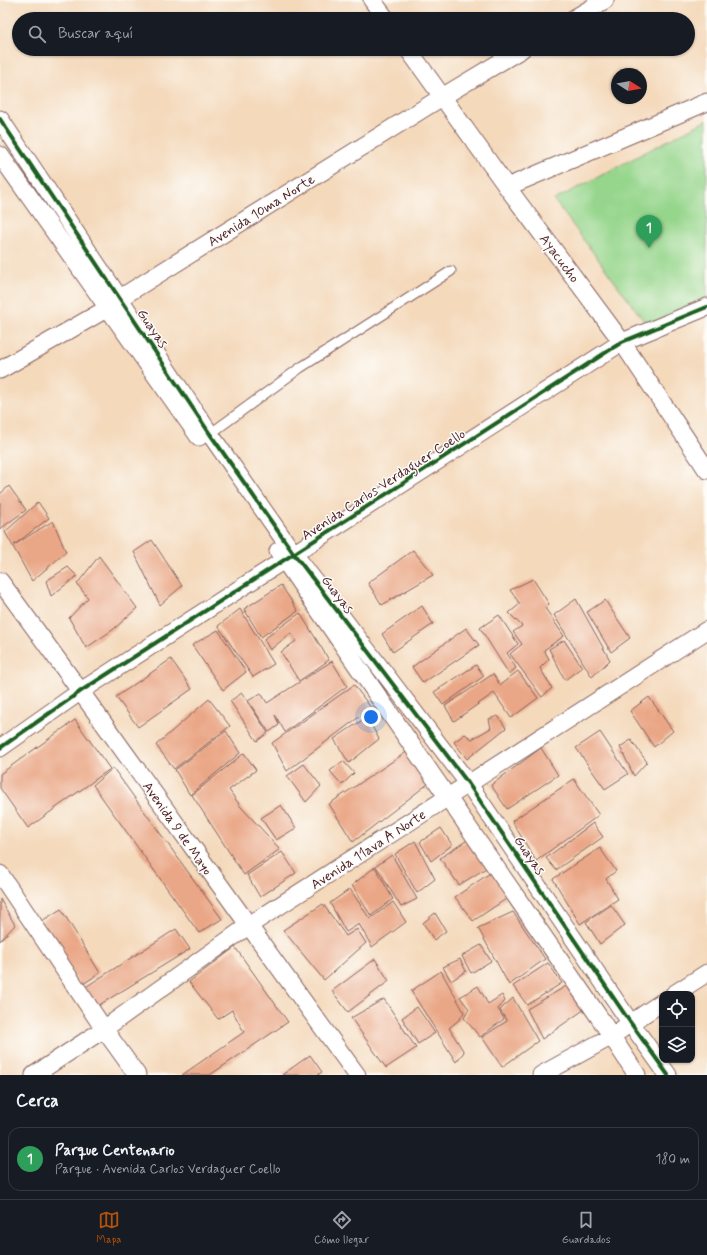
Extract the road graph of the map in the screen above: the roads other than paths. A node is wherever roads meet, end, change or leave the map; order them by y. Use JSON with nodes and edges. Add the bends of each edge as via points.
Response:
{"nodes":[{"id":1,"x":372,"y":0,"type":"edge"},
{"id":2,"x":605,"y":0,"type":"edge"},
{"id":3,"x":381,"y":12,"type":"edge"},
{"id":4,"x":585,"y":12,"type":"edge"},
{"id":5,"x":413,"y":56,"type":"edge"},
{"id":6,"x":510,"y":56,"type":"edge"},
{"id":7,"x":442,"y":97,"type":"junction"},
{"id":8,"x":707,"y":102,"type":"edge"},
{"id":9,"x":0,"y":119,"type":"edge"},
{"id":10,"x":0,"y":155,"type":"edge"},
{"id":11,"x":507,"y":187,"type":"junction"},
{"id":12,"x":451,"y":271,"type":"dead end"},
{"id":13,"x":114,"y":303,"type":"junction"},
{"id":14,"x":707,"y":307,"type":"edge"},
{"id":15,"x":622,"y":342,"type":"junction"},
{"id":16,"x":0,"y":370,"type":"edge"},
{"id":17,"x":210,"y":434,"type":"junction"},
{"id":18,"x":707,"y":470,"type":"edge"},
{"id":19,"x":290,"y":557,"type":"junction"},
{"id":20,"x":0,"y":581,"type":"edge"},
{"id":21,"x":707,"y":630,"type":"edge"},
{"id":22,"x":81,"y":691,"type":"junction"},
{"id":23,"x":0,"y":748,"type":"edge"},
{"id":24,"x":468,"y":783,"type":"junction"},
{"id":25,"x":447,"y":797,"type":"junction"},
{"id":26,"x":0,"y":874,"type":"edge"},
{"id":27,"x":248,"y":926,"type":"junction"},
{"id":28,"x":707,"y":973,"type":"edge"},
{"id":29,"x":679,"y":991,"type":"edge"},
{"id":30,"x":659,"y":1004,"type":"edge"},
{"id":31,"x":630,"y":1022,"type":"junction"},
{"id":32,"x":104,"y":1029,"type":"junction"},
{"id":33,"x":612,"y":1036,"type":"junction"},
{"id":34,"x":34,"y":1075,"type":"edge"},
{"id":35,"x":137,"y":1075,"type":"edge"},
{"id":36,"x":357,"y":1075,"type":"edge"},
{"id":37,"x":541,"y":1075,"type":"edge"},
{"id":38,"x":637,"y":1075,"type":"edge"},
{"id":39,"x":668,"y":1075,"type":"edge"}],
"edges":[{"from":1,"to":3,"type":"street"},
{"from":2,"to":4,"type":"street"},
{"from":5,"to":7,"type":"street","name":"Ayacucho"},
{"from":6,"to":7,"type":"street","name":"Avenida 10ma Norte"},
{"from":7,"to":11,"type":"street","name":"Ayacucho"},
{"from":7,"to":13,"type":"street","name":"Avenida 10ma Norte"},
{"from":8,"to":11,"type":"street"},
{"from":9,"to":13,"type":"street","name":"Guayas"},
{"from":10,"to":13,"type":"street","name":"Guayas"},
{"from":11,"to":15,"type":"street","name":"Ayacucho"},
{"from":12,"to":17,"type":"lane","via":[[300,368]]},
{"from":13,"to":16,"type":"street","name":"Avenida 10ma Norte"},
{"from":13,"to":17,"type":"street","name":"Guayas"},
{"from":13,"to":19,"type":"street","name":"Guayas"},
{"from":14,"to":15,"type":"street","name":"Avenida Carlos Verdaguer Coello"},
{"from":15,"to":18,"type":"street","name":"Ayacucho"},
{"from":15,"to":19,"type":"street","name":"Avenida Carlos Verdaguer Coello"},
{"from":17,"to":19,"type":"street","name":"Guayas"},
{"from":19,"to":22,"type":"street","name":"Avenida Carlos Verdaguer Coello"},
{"from":19,"to":24,"type":"street","name":"Guayas"},
{"from":19,"to":25,"type":"street","name":"Guayas"},
{"from":20,"to":22,"type":"street","name":"Avenida 9 de Mayo"},
{"from":21,"to":24,"type":"street","name":"Avenida 11ava A Norte"},
{"from":22,"to":23,"type":"street","name":"Avenida Carlos Verdaguer Coello"},
{"from":22,"to":27,"type":"street","name":"Avenida 9 de Mayo"},
{"from":24,"to":25,"type":"street","name":"Avenida 11ava A Norte"},
{"from":24,"to":31,"type":"street","name":"Guayas"},
{"from":25,"to":27,"type":"street","name":"Avenida 11ava A Norte"},
{"from":25,"to":33,"type":"street","name":"Guayas"},
{"from":26,"to":32,"type":"street"},
{"from":27,"to":32,"type":"street","name":"Avenida 11ava A Norte"},
{"from":27,"to":36,"type":"street","name":"Avenida 9 de Mayo"},
{"from":28,"to":29,"type":"street"},
{"from":30,"to":31,"type":"street"},
{"from":31,"to":33,"type":"street"},
{"from":31,"to":39,"type":"street","name":"Guayas"},
{"from":32,"to":34,"type":"street","name":"Avenida 11ava A Norte"},
{"from":32,"to":35,"type":"street"},
{"from":33,"to":37,"type":"street"},
{"from":33,"to":38,"type":"street","name":"Guayas"}]}
